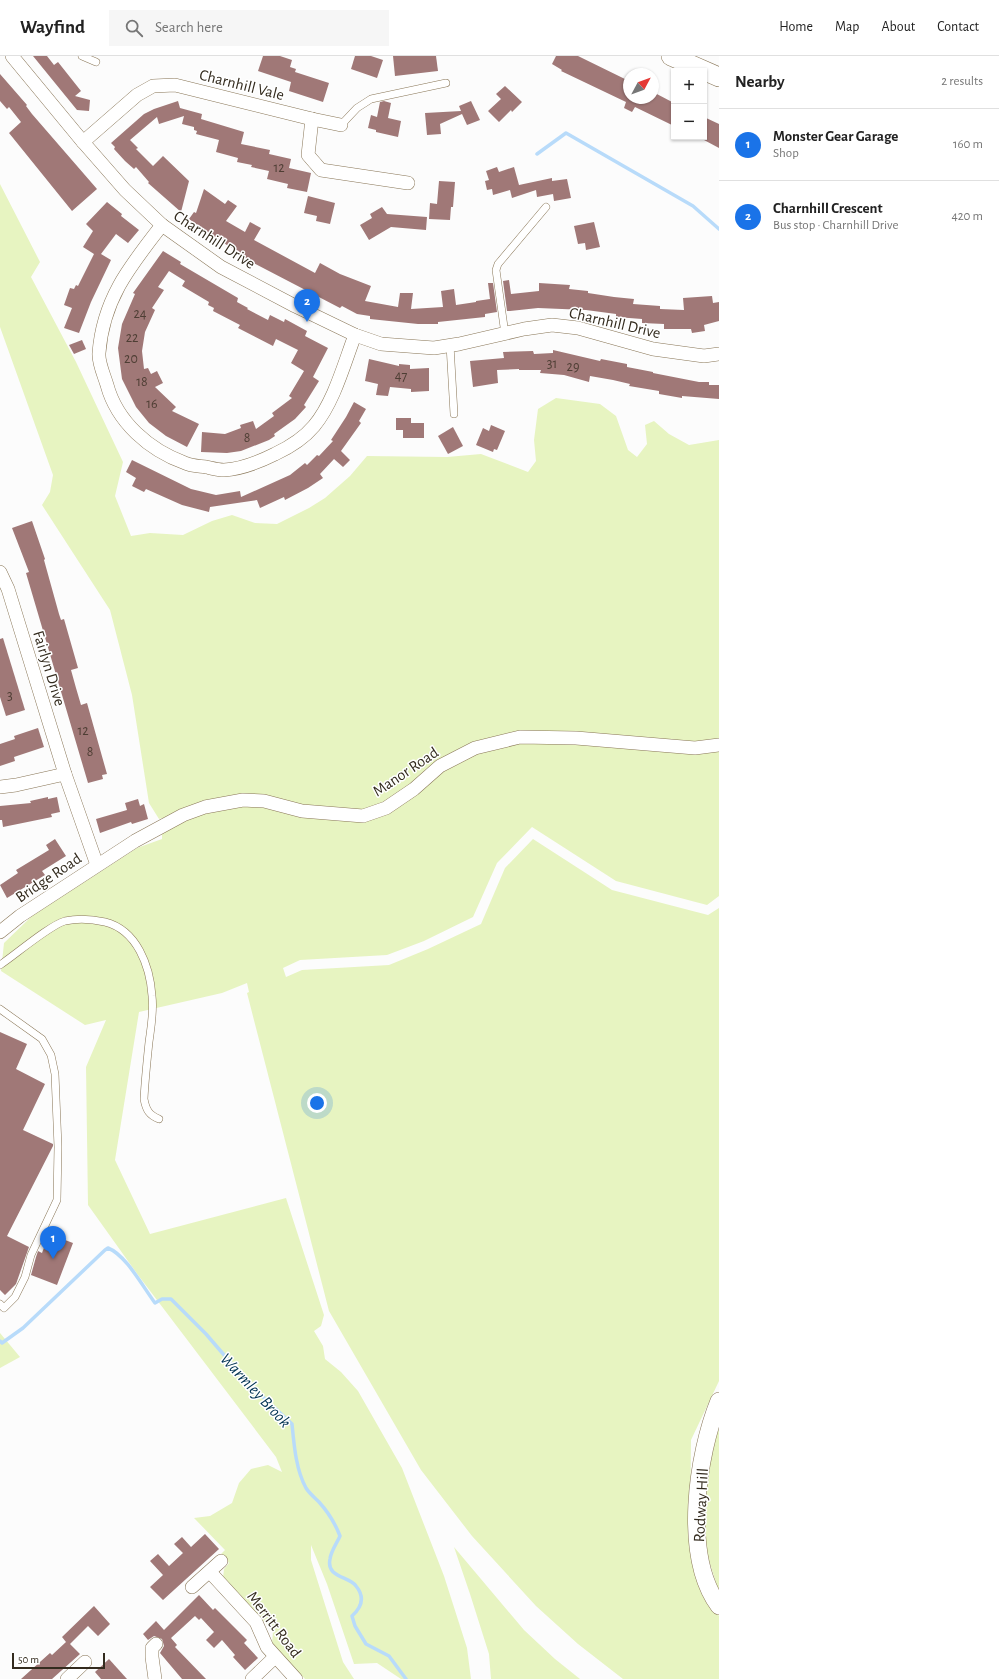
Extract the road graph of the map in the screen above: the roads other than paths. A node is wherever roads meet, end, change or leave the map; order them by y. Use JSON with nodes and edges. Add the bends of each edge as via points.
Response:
{"nodes":[{"id":1,"x":12,"y":56,"type":"edge"},
{"id":2,"x":82,"y":56,"type":"edge"},
{"id":3,"x":671,"y":56,"type":"edge"},
{"id":4,"x":96,"y":62,"type":"dead end"},
{"id":5,"x":719,"y":77,"type":"edge"},
{"id":6,"x":446,"y":83,"type":"dead end"},
{"id":7,"x":312,"y":119,"type":"junction"},
{"id":8,"x":341,"y":125,"type":"joint"},
{"id":9,"x":83,"y":142,"type":"junction"},
{"id":10,"x":408,"y":183,"type":"dead end"},
{"id":11,"x":546,"y":207,"type":"dead end"},
{"id":12,"x":162,"y":225,"type":"junction"},
{"id":13,"x":505,"y":334,"type":"junction"},
{"id":14,"x":355,"y":335,"type":"junction"},
{"id":15,"x":450,"y":346,"type":"junction"},
{"id":16,"x":719,"y":354,"type":"edge"},
{"id":17,"x":454,"y":414,"type":"dead end"},
{"id":18,"x":0,"y":572,"type":"edge"},
{"id":19,"x":719,"y":745,"type":"edge"},
{"id":20,"x":65,"y":774,"type":"junction"},
{"id":21,"x":0,"y":787,"type":"edge"},
{"id":22,"x":96,"y":865,"type":"junction"},
{"id":23,"x":0,"y":932,"type":"edge"},
{"id":24,"x":0,"y":965,"type":"edge"},
{"id":25,"x":0,"y":1009,"type":"edge"},
{"id":26,"x":159,"y":1119,"type":"dead end"},
{"id":27,"x":0,"y":1304,"type":"edge"},
{"id":28,"x":719,"y":1401,"type":"edge"},
{"id":29,"x":221,"y":1561,"type":"dead end"},
{"id":30,"x":210,"y":1572,"type":"junction"},
{"id":31,"x":192,"y":1587,"type":"dead end"},
{"id":32,"x":719,"y":1606,"type":"edge"},
{"id":33,"x":156,"y":1644,"type":"dead end"},
{"id":34,"x":276,"y":1657,"type":"junction"},
{"id":35,"x":85,"y":1662,"type":"dead end"},
{"id":36,"x":67,"y":1679,"type":"edge"},
{"id":37,"x":155,"y":1679,"type":"edge"},
{"id":38,"x":252,"y":1679,"type":"edge"},
{"id":39,"x":296,"y":1679,"type":"edge"}],
"edges":[{"from":1,"to":9,"type":"street","name":"Charnhill Drive"},
{"from":2,"to":4,"type":"lane"},
{"from":3,"to":5,"type":"main road"},
{"from":6,"to":8,"type":"lane","via":[[371,99],[357,108]]},
{"from":7,"to":8,"type":"street","name":"Charnhill Vale"},
{"from":7,"to":9,"type":"street","name":"Charnhill Vale","via":[[175,85],[153,86],[137,95]]},
{"from":7,"to":10,"type":"street","via":[[308,154],[321,170]]},
{"from":9,"to":12,"type":"street","name":"Charnhill Drive","via":[[125,190]]},
{"from":11,"to":13,"type":"lane","via":[[498,264],[496,270]]},
{"from":12,"to":14,"type":"street","name":"Charnhill Drive","via":[[221,268]]},
{"from":12,"to":14,"type":"street","via":[[131,264],[117,288],[104,319],[98,355],[109,393],[121,416],[158,452],[186,464],[223,470],[251,464],[291,447],[314,426],[328,404]]},
{"from":13,"to":15,"type":"street","name":"Charnhill Drive"},
{"from":13,"to":16,"type":"street","name":"Charnhill Drive","via":[[552,325],[578,328],[653,349],[704,356]]},
{"from":14,"to":15,"type":"street","name":"Charnhill Drive","via":[[380,344],[405,347]]},
{"from":15,"to":17,"type":"lane"},
{"from":18,"to":20,"type":"street","name":"Fairlyn Drive","via":[[8,590]]},
{"from":19,"to":22,"type":"street","name":"Manor Road","via":[[695,748],[576,738],[520,737],[475,748],[461,755],[440,766],[414,789],[386,808],[363,816],[302,811],[264,801],[243,800],[205,807],[183,815]]},
{"from":20,"to":21,"type":"street"},
{"from":20,"to":22,"type":"street","name":"Fairlyn Drive"},
{"from":22,"to":23,"type":"street","name":"Bridge Road"},
{"from":24,"to":26,"type":"lane","via":[[65,921],[97,920],[113,924],[128,934],[137,944],[146,965],[152,995],[144,1099],[146,1109]]},
{"from":25,"to":27,"type":"lane","via":[[42,1039],[51,1055],[55,1074],[58,1147],[57,1200],[31,1255],[25,1277],[15,1297],[4,1308]]},
{"from":28,"to":32,"type":"street","name":"Rodway Hill","via":[[712,1418],[699,1475],[697,1515],[698,1546],[703,1574]]},
{"from":29,"to":30,"type":"street"},
{"from":30,"to":31,"type":"street"},
{"from":30,"to":34,"type":"street","name":"Merritt Road","via":[[256,1622],[267,1647]]},
{"from":33,"to":37,"type":"street","via":[[152,1648]]},
{"from":34,"to":38,"type":"street"},
{"from":34,"to":39,"type":"street","name":"Merritt Road"},
{"from":35,"to":36,"type":"street"}]}
